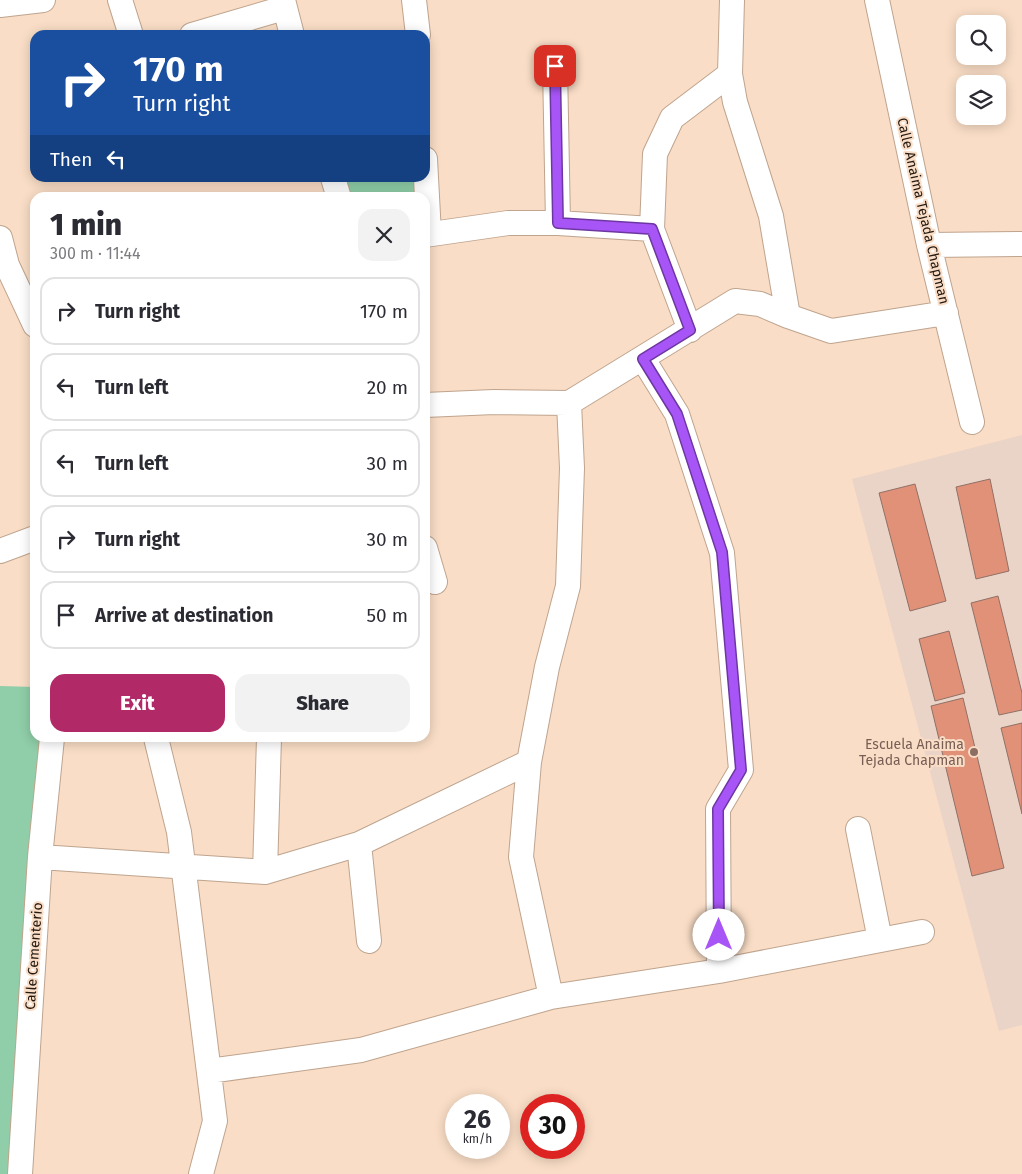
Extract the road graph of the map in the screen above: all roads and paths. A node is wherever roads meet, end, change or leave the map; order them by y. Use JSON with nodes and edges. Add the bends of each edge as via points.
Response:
{"nodes":[{"id":1,"x":43,"y":0,"type":"edge"},
{"id":2,"x":120,"y":0,"type":"edge"},
{"id":3,"x":414,"y":0,"type":"edge"},
{"id":4,"x":732,"y":0,"type":"edge"},
{"id":5,"x":877,"y":0,"type":"edge"},
{"id":6,"x":284,"y":4,"type":"edge"},
{"id":7,"x":0,"y":5,"type":"edge"},
{"id":8,"x":129,"y":30,"type":"edge"},
{"id":9,"x":207,"y":30,"type":"edge"},
{"id":10,"x":291,"y":30,"type":"edge"},
{"id":11,"x":417,"y":30,"type":"edge"},
{"id":12,"x":555,"y":66,"type":"dead end"},
{"id":13,"x":730,"y":74,"type":"junction"},
{"id":14,"x":558,"y":223,"type":"junction"},
{"id":15,"x":652,"y":229,"type":"junction"},
{"id":16,"x":430,"y":235,"type":"edge"},
{"id":17,"x":0,"y":238,"type":"edge"},
{"id":18,"x":1022,"y":244,"type":"edge"},
{"id":19,"x":929,"y":245,"type":"junction"},
{"id":20,"x":946,"y":313,"type":"junction"},
{"id":21,"x":30,"y":314,"type":"edge"},
{"id":22,"x":788,"y":316,"type":"junction"},
{"id":23,"x":690,"y":330,"type":"junction"},
{"id":24,"x":643,"y":359,"type":"junction"},
{"id":25,"x":569,"y":403,"type":"junction"},
{"id":26,"x":430,"y":405,"type":"edge"},
{"id":27,"x":972,"y":422,"type":"dead end"},
{"id":28,"x":30,"y":540,"type":"edge"},
{"id":29,"x":0,"y":551,"type":"edge"},
{"id":30,"x":430,"y":565,"type":"edge"},
{"id":31,"x":435,"y":582,"type":"dead end"},
{"id":32,"x":52,"y":742,"type":"edge"},
{"id":33,"x":157,"y":742,"type":"edge"},
{"id":34,"x":269,"y":742,"type":"edge"},
{"id":35,"x":529,"y":762,"type":"junction"},
{"id":36,"x":858,"y":829,"type":"dead end"},
{"id":37,"x":359,"y":844,"type":"junction"},
{"id":38,"x":40,"y":857,"type":"junction"},
{"id":39,"x":184,"y":867,"type":"junction"},
{"id":40,"x":265,"y":872,"type":"junction"},
{"id":41,"x":922,"y":932,"type":"dead end"},
{"id":42,"x":880,"y":940,"type":"junction"},
{"id":43,"x":369,"y":941,"type":"dead end"},
{"id":44,"x":719,"y":971,"type":"junction"},
{"id":45,"x":550,"y":998,"type":"junction"},
{"id":46,"x":209,"y":1071,"type":"junction"},
{"id":47,"x":20,"y":1174,"type":"edge"},
{"id":48,"x":201,"y":1174,"type":"edge"}],
"edges":[{"from":1,"to":7,"type":"street"},
{"from":2,"to":8,"type":"street"},
{"from":3,"to":11,"type":"street"},
{"from":4,"to":13,"type":"street"},
{"from":5,"to":19,"type":"street","name":"Calle Anaima Tejada Chapman"},
{"from":6,"to":9,"type":"street"},
{"from":6,"to":10,"type":"street"},
{"from":12,"to":14,"type":"street"},
{"from":13,"to":15,"type":"street","via":[[672,118],[655,154]]},
{"from":13,"to":22,"type":"street","via":[[735,102],[771,216]]},
{"from":14,"to":15,"type":"street"},
{"from":14,"to":16,"type":"street","via":[[508,224]]},
{"from":15,"to":23,"type":"street"},
{"from":17,"to":21,"type":"street","via":[[7,266]]},
{"from":18,"to":19,"type":"street"},
{"from":19,"to":20,"type":"street","name":"Calle Anaima Tejada Chapman"},
{"from":20,"to":22,"type":"street","via":[[831,331]]},
{"from":20,"to":27,"type":"street","name":"Calle Anaima Tejada Chapman"},
{"from":22,"to":23,"type":"street","via":[[760,304],[735,301]]},
{"from":23,"to":24,"type":"street"},
{"from":24,"to":25,"type":"street"},
{"from":24,"to":44,"type":"street","via":[[677,414],[722,552],[741,770],[718,809]]},
{"from":25,"to":26,"type":"street"},
{"from":25,"to":35,"type":"street","via":[[572,468],[568,586]]},
{"from":28,"to":29,"type":"street"},
{"from":30,"to":31,"type":"street"},
{"from":32,"to":38,"type":"street","name":"Calle Cementerio"},
{"from":33,"to":39,"type":"street","via":[[179,832]]},
{"from":34,"to":40,"type":"street"},
{"from":35,"to":37,"type":"street"},
{"from":35,"to":45,"type":"street","via":[[521,857]]},
{"from":36,"to":42,"type":"street"},
{"from":37,"to":40,"type":"street"},
{"from":37,"to":43,"type":"street"},
{"from":38,"to":39,"type":"street"},
{"from":38,"to":47,"type":"street","name":"Calle Cementerio"},
{"from":39,"to":40,"type":"street"},
{"from":39,"to":46,"type":"street"},
{"from":41,"to":42,"type":"street"},
{"from":42,"to":44,"type":"street"},
{"from":44,"to":45,"type":"street"},
{"from":45,"to":46,"type":"street","via":[[360,1050]]},
{"from":46,"to":48,"type":"street","via":[[215,1121]]}]}
